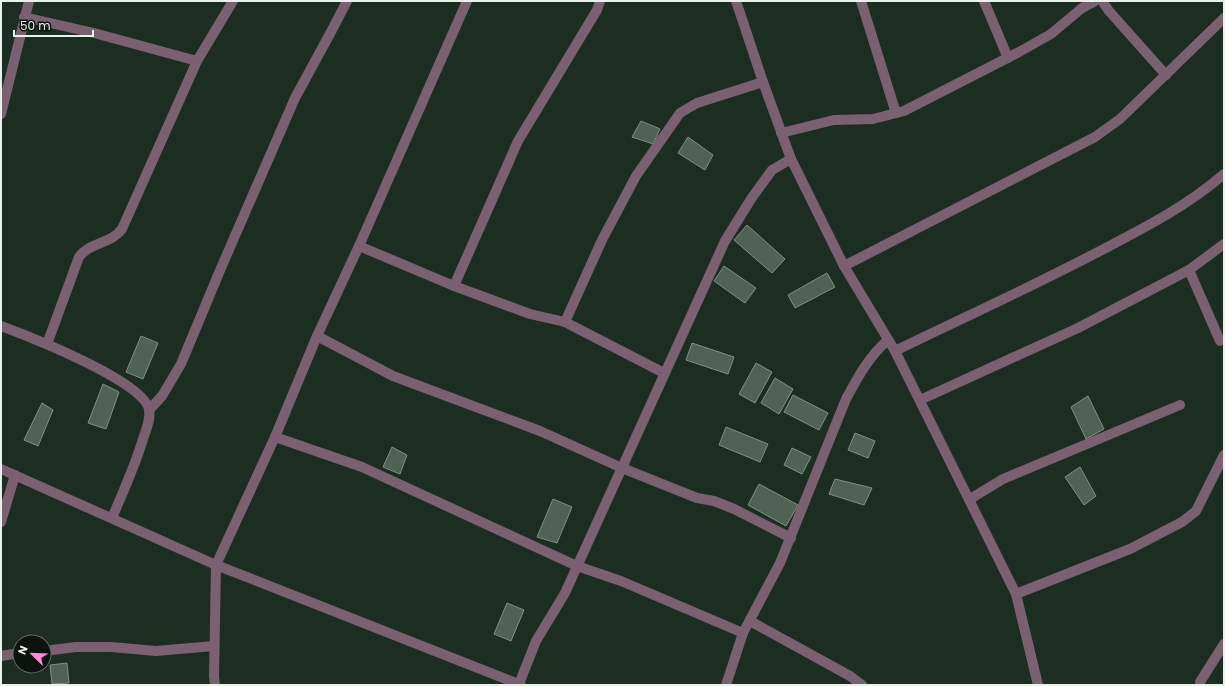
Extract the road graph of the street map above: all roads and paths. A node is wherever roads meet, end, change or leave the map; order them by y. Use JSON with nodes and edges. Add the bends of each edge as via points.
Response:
{"nodes":[{"id":1,"x":29,"y":1,"type":"edge"},
{"id":2,"x":232,"y":1,"type":"edge"},
{"id":3,"x":347,"y":1,"type":"edge"},
{"id":4,"x":467,"y":1,"type":"edge"},
{"id":5,"x":600,"y":1,"type":"edge"},
{"id":6,"x":736,"y":1,"type":"edge"},
{"id":7,"x":861,"y":1,"type":"edge"},
{"id":8,"x":984,"y":1,"type":"edge"},
{"id":9,"x":1095,"y":1,"type":"edge"},
{"id":10,"x":1102,"y":1,"type":"edge"},
{"id":11,"x":24,"y":17,"type":"junction"},
{"id":12,"x":1224,"y":18,"type":"edge"},
{"id":13,"x":1008,"y":58,"type":"junction"},
{"id":14,"x":197,"y":61,"type":"junction"},
{"id":15,"x":1166,"y":75,"type":"junction"},
{"id":16,"x":762,"y":82,"type":"junction"},
{"id":17,"x":896,"y":113,"type":"junction"},
{"id":18,"x":1,"y":114,"type":"edge"},
{"id":19,"x":781,"y":133,"type":"junction"},
{"id":20,"x":791,"y":159,"type":"junction"},
{"id":21,"x":1224,"y":174,"type":"edge"},
{"id":22,"x":1224,"y":244,"type":"edge"},
{"id":23,"x":359,"y":246,"type":"junction"},
{"id":24,"x":844,"y":266,"type":"junction"},
{"id":25,"x":1189,"y":270,"type":"junction"},
{"id":26,"x":454,"y":286,"type":"junction"},
{"id":27,"x":565,"y":322,"type":"junction"},
{"id":28,"x":1,"y":326,"type":"edge"},
{"id":29,"x":317,"y":336,"type":"junction"},
{"id":30,"x":888,"y":340,"type":"junction"},
{"id":31,"x":1220,"y":341,"type":"dead end"},
{"id":32,"x":47,"y":344,"type":"junction"},
{"id":33,"x":896,"y":351,"type":"junction"},
{"id":34,"x":664,"y":373,"type":"junction"},
{"id":35,"x":920,"y":400,"type":"junction"},
{"id":36,"x":1180,"y":405,"type":"dead end"},
{"id":37,"x":150,"y":409,"type":"junction"},
{"id":38,"x":275,"y":437,"type":"junction"},
{"id":39,"x":1224,"y":455,"type":"edge"},
{"id":40,"x":622,"y":468,"type":"junction"},
{"id":41,"x":1,"y":469,"type":"edge"},
{"id":42,"x":15,"y":475,"type":"junction"},
{"id":43,"x":970,"y":499,"type":"junction"},
{"id":44,"x":112,"y":518,"type":"junction"},
{"id":45,"x":1,"y":522,"type":"edge"},
{"id":46,"x":791,"y":538,"type":"junction"},
{"id":47,"x":216,"y":565,"type":"junction"},
{"id":48,"x":578,"y":566,"type":"junction"},
{"id":49,"x":1016,"y":594,"type":"junction"},
{"id":50,"x":750,"y":621,"type":"junction"},
{"id":51,"x":743,"y":633,"type":"junction"},
{"id":52,"x":1224,"y":644,"type":"edge"},
{"id":53,"x":214,"y":646,"type":"junction"},
{"id":54,"x":52,"y":650,"type":"edge"},
{"id":55,"x":12,"y":654,"type":"edge"},
{"id":56,"x":1,"y":656,"type":"edge"},
{"id":57,"x":848,"y":681,"type":"edge"},
{"id":58,"x":520,"y":684,"type":"edge"},
{"id":59,"x":1202,"y":684,"type":"edge"},
{"id":60,"x":215,"y":685,"type":"edge"},
{"id":61,"x":726,"y":685,"type":"edge"},
{"id":62,"x":862,"y":685,"type":"edge"},
{"id":63,"x":1038,"y":685,"type":"edge"}],
"edges":[{"from":1,"to":11,"type":"street"},
{"from":2,"to":14,"type":"street"},
{"from":3,"to":37,"type":"street","via":[[295,98],[181,364],[162,396]]},
{"from":4,"to":23,"type":"street"},
{"from":5,"to":26,"type":"street","via":[[518,142]]},
{"from":6,"to":16,"type":"street"},
{"from":7,"to":17,"type":"street"},
{"from":8,"to":13,"type":"street"},
{"from":9,"to":13,"type":"street","via":[[1082,8],[1051,34]]},
{"from":10,"to":15,"type":"street"},
{"from":11,"to":14,"type":"street"},
{"from":11,"to":18,"type":"street"},
{"from":12,"to":15,"type":"street"},
{"from":13,"to":17,"type":"street"},
{"from":14,"to":32,"type":"street","via":[[122,229],[118,235],[84,250],[79,257]]},
{"from":15,"to":24,"type":"street","via":[[1120,119],[1095,137]]},
{"from":16,"to":19,"type":"street"},
{"from":16,"to":27,"type":"street","via":[[697,103],[680,113],[636,176],[602,240]]},
{"from":17,"to":19,"type":"street","via":[[873,119],[834,120]]},
{"from":19,"to":20,"type":"street"},
{"from":20,"to":24,"type":"street"},
{"from":20,"to":34,"type":"street","via":[[772,170],[725,241]]},
{"from":21,"to":33,"type":"street","via":[[1209,188],[1160,220]]},
{"from":22,"to":25,"type":"street"},
{"from":23,"to":26,"type":"street"},
{"from":23,"to":29,"type":"street"},
{"from":24,"to":30,"type":"street"},
{"from":25,"to":31,"type":"street"},
{"from":25,"to":35,"type":"street","via":[[1078,328]]},
{"from":26,"to":27,"type":"street","via":[[530,314]]},
{"from":27,"to":34,"type":"street"},
{"from":28,"to":32,"type":"street"},
{"from":29,"to":38,"type":"street"},
{"from":29,"to":40,"type":"street","via":[[393,376],[540,431]]},
{"from":30,"to":33,"type":"street"},
{"from":30,"to":46,"type":"street","via":[[877,350],[846,399]]},
{"from":32,"to":37,"type":"street","via":[[121,380],[139,394]]},
{"from":33,"to":35,"type":"street"},
{"from":34,"to":40,"type":"street"},
{"from":35,"to":43,"type":"street"},
{"from":36,"to":43,"type":"street","via":[[1003,479]]},
{"from":37,"to":44,"type":"street","via":[[134,467]]},
{"from":38,"to":47,"type":"street"},
{"from":38,"to":48,"type":"street","via":[[369,470]]},
{"from":39,"to":49,"type":"street","via":[[1196,511],[1182,522],[1130,549]]},
{"from":40,"to":46,"type":"street","via":[[697,498],[734,509]]},
{"from":40,"to":48,"type":"street"},
{"from":41,"to":42,"type":"street"},
{"from":42,"to":44,"type":"street"},
{"from":42,"to":45,"type":"street"},
{"from":43,"to":49,"type":"street"},
{"from":44,"to":47,"type":"street"},
{"from":46,"to":50,"type":"street"},
{"from":47,"to":53,"type":"street"},
{"from":47,"to":58,"type":"street"},
{"from":48,"to":51,"type":"street","via":[[621,581]]},
{"from":48,"to":58,"type":"street","via":[[565,593],[536,640]]},
{"from":49,"to":63,"type":"street"},
{"from":50,"to":51,"type":"street"},
{"from":50,"to":57,"type":"street"},
{"from":51,"to":61,"type":"street"},
{"from":52,"to":59,"type":"street"},
{"from":53,"to":54,"type":"street","via":[[156,651],[111,647]]},
{"from":53,"to":60,"type":"street"},
{"from":55,"to":56,"type":"street"},
{"from":57,"to":62,"type":"street"}]}
